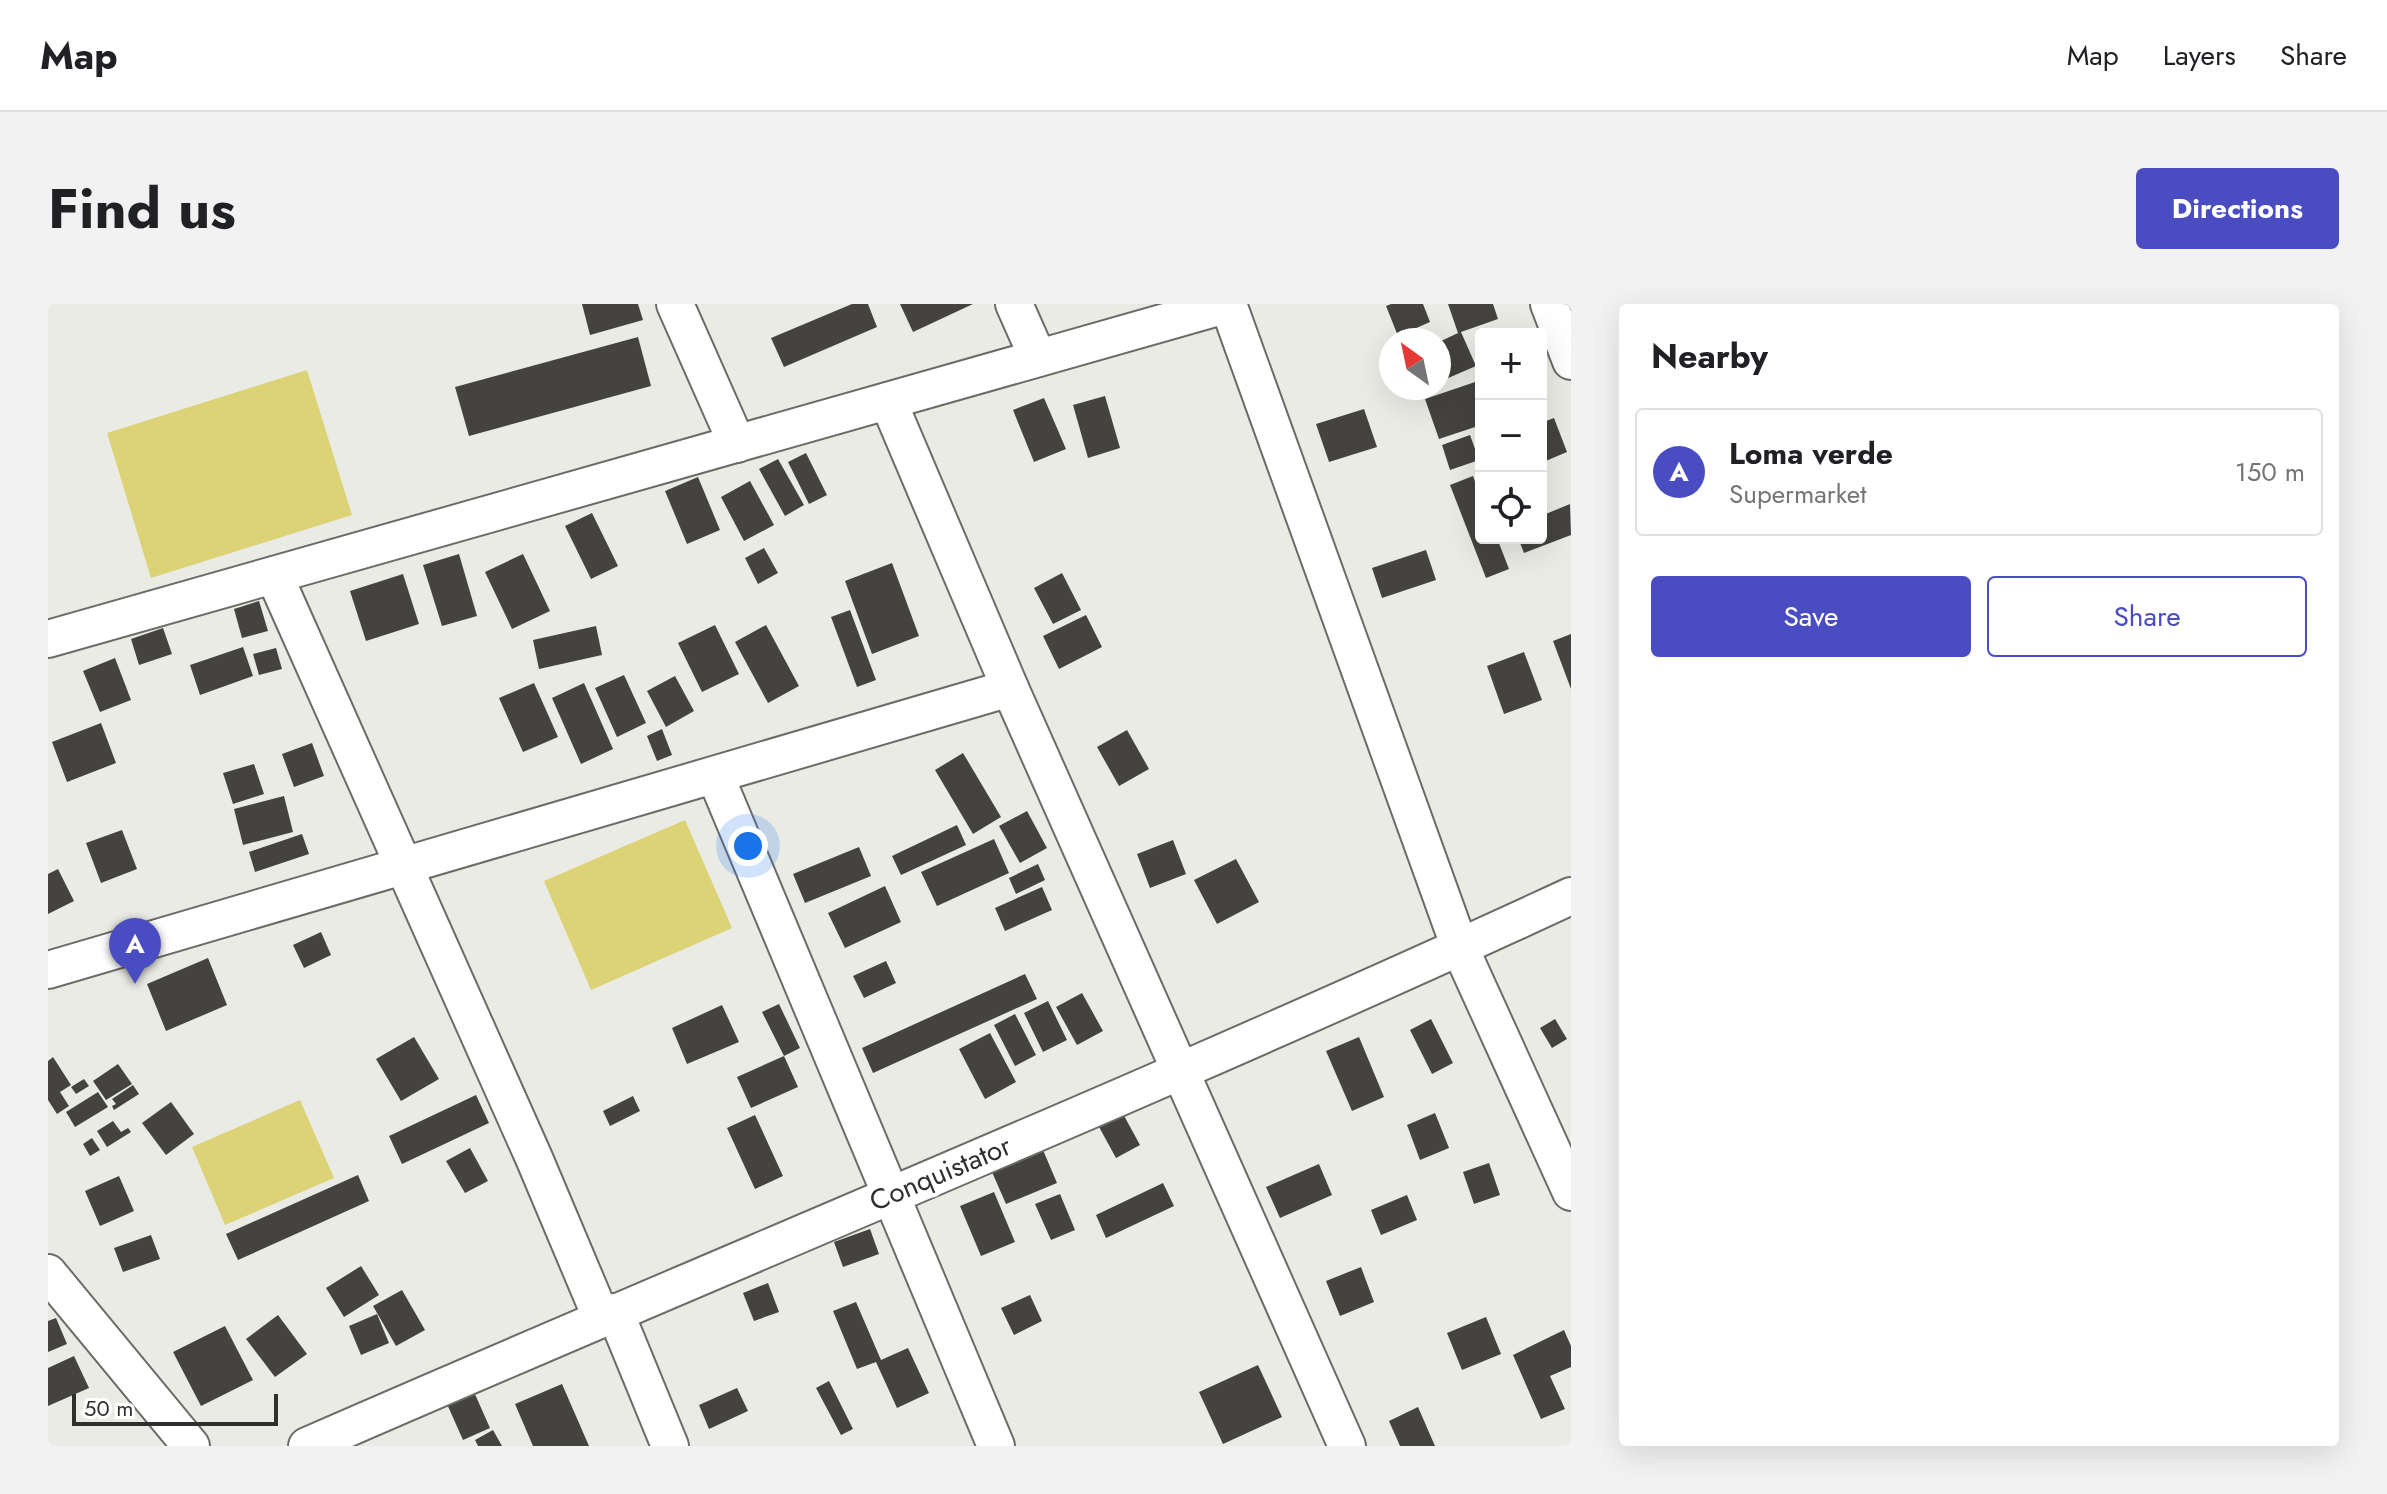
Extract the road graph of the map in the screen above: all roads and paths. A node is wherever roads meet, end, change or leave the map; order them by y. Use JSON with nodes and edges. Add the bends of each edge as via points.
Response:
{"nodes":[{"id":1,"x":675,"y":304,"type":"edge"},
{"id":2,"x":1014,"y":304,"type":"edge"},
{"id":3,"x":1228,"y":304,"type":"edge"},
{"id":4,"x":1549,"y":304,"type":"edge"},
{"id":5,"x":1038,"y":358,"type":"junction"},
{"id":6,"x":1571,"y":361,"type":"edge"},
{"id":7,"x":888,"y":401,"type":"junction"},
{"id":8,"x":737,"y":444,"type":"junction"},
{"id":9,"x":274,"y":575,"type":"junction"},
{"id":10,"x":48,"y":639,"type":"edge"},
{"id":11,"x":1010,"y":688,"type":"junction"},
{"id":12,"x":715,"y":775,"type":"junction"},
{"id":13,"x":403,"y":867,"type":"junction"},
{"id":14,"x":1571,"y":896,"type":"edge"},
{"id":15,"x":1460,"y":948,"type":"junction"},
{"id":16,"x":48,"y":970,"type":"edge"},
{"id":17,"x":1180,"y":1070,"type":"junction"},
{"id":18,"x":1571,"y":1192,"type":"edge"},
{"id":19,"x":890,"y":1194,"type":"junction"},
{"id":20,"x":48,"y":1273,"type":"edge"},
{"id":21,"x":608,"y":1314,"type":"junction"},
{"id":22,"x":312,"y":1445,"type":"edge"},
{"id":23,"x":191,"y":1446,"type":"edge"},
{"id":24,"x":670,"y":1446,"type":"edge"},
{"id":25,"x":996,"y":1446,"type":"edge"},
{"id":26,"x":1347,"y":1446,"type":"edge"}],
"edges":[{"from":1,"to":8,"type":"street"},
{"from":2,"to":5,"type":"street"},
{"from":3,"to":5,"type":"street"},
{"from":3,"to":15,"type":"street"},
{"from":4,"to":6,"type":"street"},
{"from":5,"to":7,"type":"street"},
{"from":7,"to":8,"type":"street"},
{"from":7,"to":11,"type":"street"},
{"from":8,"to":9,"type":"street"},
{"from":9,"to":10,"type":"street"},
{"from":9,"to":13,"type":"street"},
{"from":11,"to":12,"type":"street"},
{"from":11,"to":17,"type":"street"},
{"from":12,"to":13,"type":"street"},
{"from":12,"to":19,"type":"street"},
{"from":13,"to":16,"type":"street"},
{"from":13,"to":21,"type":"street"},
{"from":14,"to":15,"type":"street","name":"Conquistator"},
{"from":15,"to":17,"type":"street","name":"Conquistator"},
{"from":15,"to":18,"type":"street"},
{"from":17,"to":19,"type":"street","name":"Conquistator"},
{"from":17,"to":26,"type":"street"},
{"from":19,"to":21,"type":"street","name":"Conquistator"},
{"from":19,"to":25,"type":"street"},
{"from":20,"to":23,"type":"street"},
{"from":21,"to":22,"type":"street","name":"Conquistator"},
{"from":21,"to":24,"type":"street"}]}
